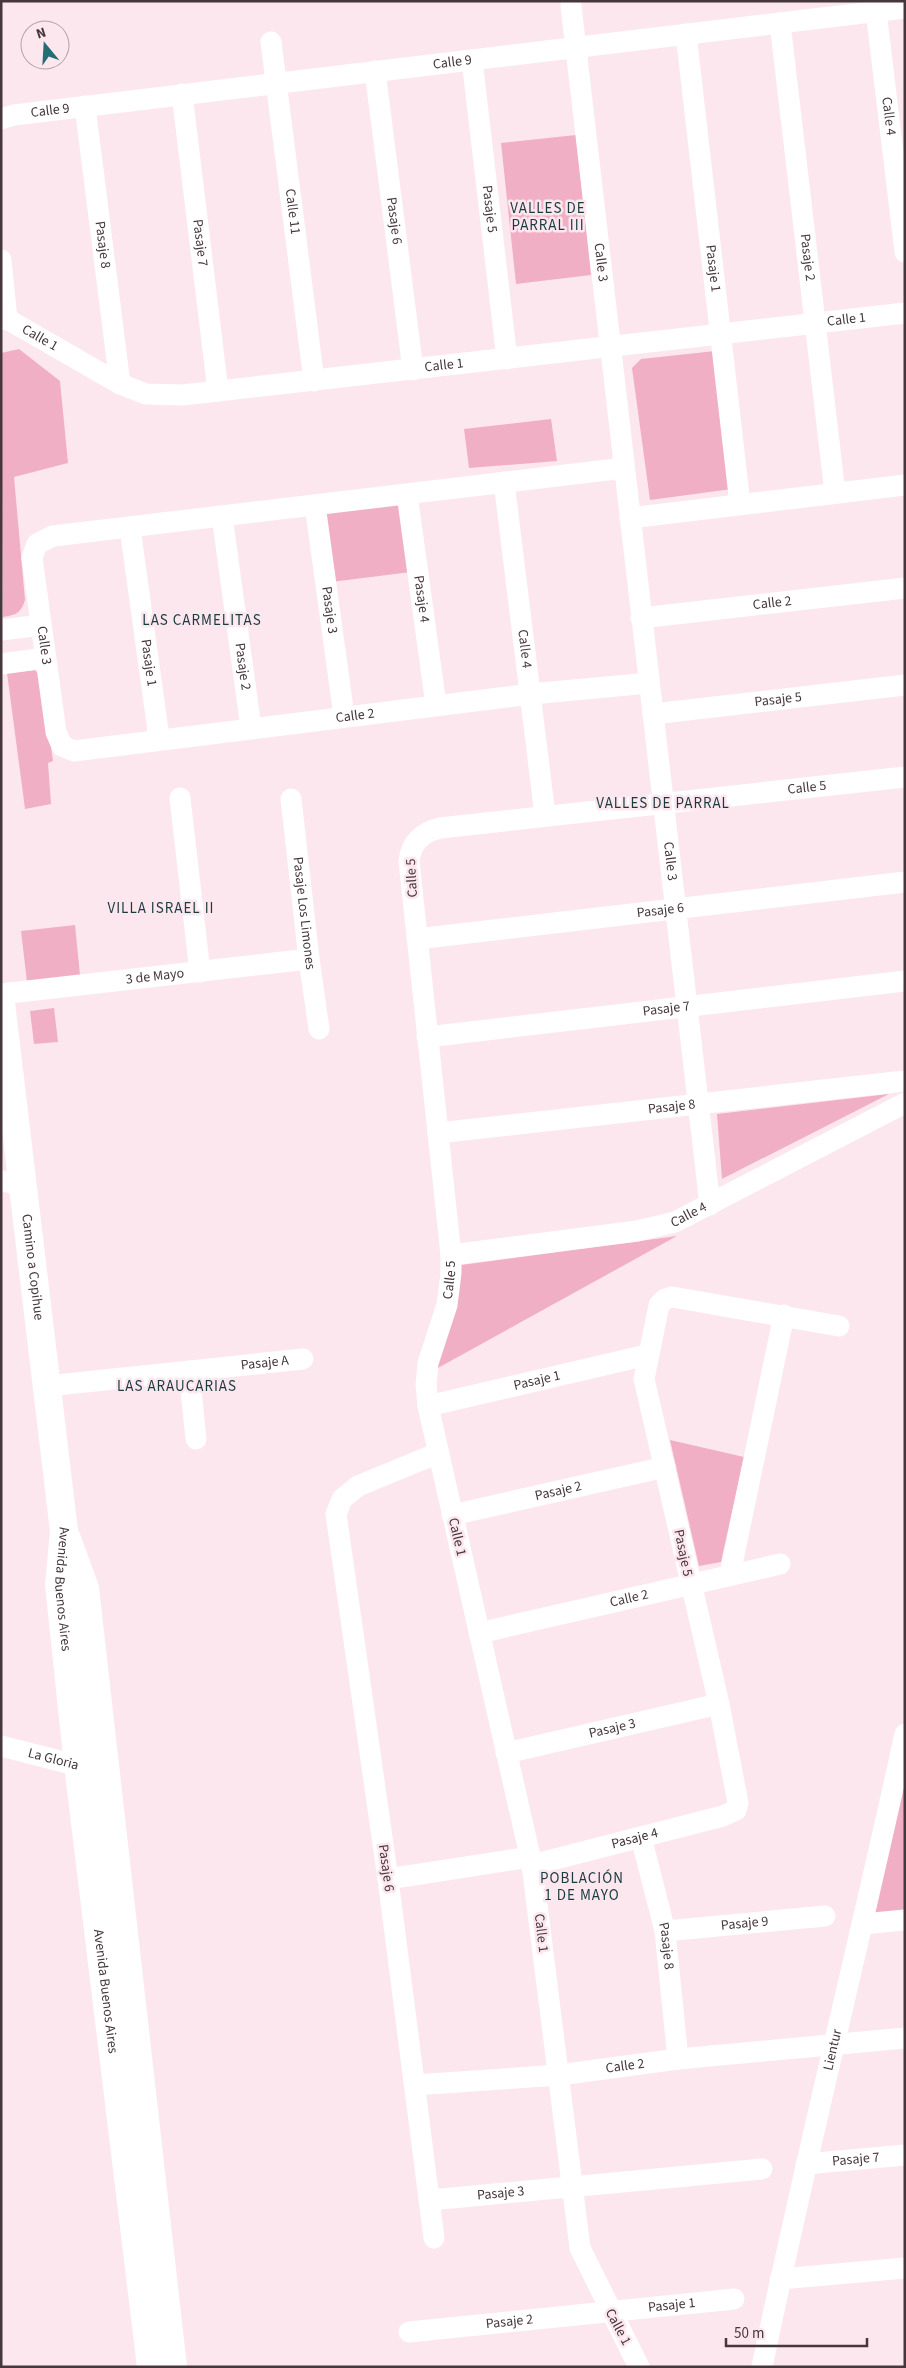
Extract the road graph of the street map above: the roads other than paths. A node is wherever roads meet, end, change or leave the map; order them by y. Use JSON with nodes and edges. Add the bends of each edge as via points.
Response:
{"nodes":[{"id":1,"x":571,"y":6,"type":"dead end"},
{"id":2,"x":905,"y":8,"type":"edge"},
{"id":3,"x":876,"y":11,"type":"junction"},
{"id":4,"x":780,"y":23,"type":"junction"},
{"id":5,"x":686,"y":34,"type":"junction"},
{"id":6,"x":271,"y":42,"type":"dead end"},
{"id":7,"x":575,"y":48,"type":"junction"},
{"id":8,"x":472,"y":60,"type":"junction"},
{"id":9,"x":375,"y":71,"type":"junction"},
{"id":10,"x":276,"y":83,"type":"junction"},
{"id":11,"x":182,"y":94,"type":"junction"},
{"id":12,"x":85,"y":106,"type":"junction"},
{"id":13,"x":1,"y":119,"type":"edge"},
{"id":14,"x":905,"y":252,"type":"edge"},
{"id":15,"x":1,"y":260,"type":"edge"},
{"id":16,"x":905,"y":314,"type":"edge"},
{"id":17,"x":4,"y":319,"type":"edge"},
{"id":18,"x":815,"y":324,"type":"junction"},
{"id":19,"x":721,"y":335,"type":"junction"},
{"id":20,"x":610,"y":348,"type":"junction"},
{"id":21,"x":507,"y":359,"type":"junction"},
{"id":22,"x":413,"y":370,"type":"junction"},
{"id":23,"x":314,"y":381,"type":"junction"},
{"id":24,"x":120,"y":384,"type":"junction"},
{"id":25,"x":218,"y":391,"type":"junction"},
{"id":26,"x":624,"y":468,"type":"junction"},
{"id":27,"x":504,"y":482,"type":"junction"},
{"id":28,"x":905,"y":485,"type":"edge"},
{"id":29,"x":407,"y":494,"type":"junction"},
{"id":30,"x":835,"y":494,"type":"junction"},
{"id":31,"x":740,"y":504,"type":"junction"},
{"id":32,"x":315,"y":505,"type":"junction"},
{"id":33,"x":222,"y":516,"type":"junction"},
{"id":34,"x":630,"y":518,"type":"junction"},
{"id":35,"x":130,"y":528,"type":"junction"},
{"id":36,"x":905,"y":588,"type":"edge"},
{"id":37,"x":642,"y":618,"type":"junction"},
{"id":38,"x":41,"y":625,"type":"junction"},
{"id":39,"x":1,"y":630,"type":"edge"},
{"id":40,"x":45,"y":658,"type":"junction"},
{"id":41,"x":1,"y":664,"type":"edge"},
{"id":42,"x":649,"y":683,"type":"junction"},
{"id":43,"x":905,"y":685,"type":"edge"},
{"id":44,"x":531,"y":694,"type":"junction"},
{"id":45,"x":436,"y":706,"type":"junction"},
{"id":46,"x":653,"y":714,"type":"junction"},
{"id":47,"x":344,"y":716,"type":"junction"},
{"id":48,"x":250,"y":728,"type":"junction"},
{"id":49,"x":159,"y":738,"type":"junction"},
{"id":50,"x":62,"y":746,"type":"joint"},
{"id":51,"x":905,"y":777,"type":"edge"},
{"id":52,"x":180,"y":798,"type":"dead end"},
{"id":53,"x":291,"y":798,"type":"dead end"},
{"id":54,"x":663,"y":803,"type":"junction"},
{"id":55,"x":545,"y":816,"type":"junction"},
{"id":56,"x":905,"y":882,"type":"edge"},
{"id":57,"x":675,"y":909,"type":"junction"},
{"id":58,"x":417,"y":939,"type":"junction"},
{"id":59,"x":309,"y":960,"type":"junction"},
{"id":60,"x":200,"y":972,"type":"junction"},
{"id":61,"x":905,"y":981,"type":"edge"},
{"id":62,"x":1,"y":994,"type":"edge"},
{"id":63,"x":1,"y":1003,"type":"edge"},
{"id":64,"x":686,"y":1007,"type":"junction"},
{"id":65,"x":319,"y":1029,"type":"dead end"},
{"id":66,"x":428,"y":1037,"type":"junction"},
{"id":67,"x":905,"y":1082,"type":"edge"},
{"id":68,"x":905,"y":1103,"type":"edge"},
{"id":69,"x":698,"y":1104,"type":"junction"},
{"id":70,"x":438,"y":1133,"type":"junction"},
{"id":71,"x":12,"y":1183,"type":"edge"},
{"id":72,"x":710,"y":1205,"type":"junction"},
{"id":73,"x":451,"y":1255,"type":"junction"},
{"id":74,"x":784,"y":1315,"type":"junction"},
{"id":75,"x":839,"y":1326,"type":"dead end"},
{"id":76,"x":647,"y":1355,"type":"junction"},
{"id":77,"x":303,"y":1359,"type":"dead end"},
{"id":78,"x":190,"y":1371,"type":"junction"},
{"id":79,"x":47,"y":1386,"type":"junction"},
{"id":80,"x":428,"y":1406,"type":"junction"},
{"id":81,"x":196,"y":1439,"type":"dead end"},
{"id":82,"x":438,"y":1453,"type":"junction"},
{"id":83,"x":665,"y":1467,"type":"junction"},
{"id":84,"x":452,"y":1515,"type":"junction"},
{"id":85,"x":64,"y":1531,"type":"junction"},
{"id":86,"x":780,"y":1564,"type":"dead end"},
{"id":87,"x":730,"y":1574,"type":"junction"},
{"id":88,"x":690,"y":1584,"type":"junction"},
{"id":89,"x":479,"y":1633,"type":"junction"},
{"id":90,"x":718,"y":1704,"type":"junction"},
{"id":91,"x":905,"y":1734,"type":"edge"},
{"id":92,"x":1,"y":1746,"type":"edge"},
{"id":93,"x":506,"y":1753,"type":"junction"},
{"id":94,"x":78,"y":1765,"type":"junction"},
{"id":95,"x":106,"y":1772,"type":"junction"},
{"id":96,"x":736,"y":1810,"type":"joint"},
{"id":97,"x":641,"y":1837,"type":"junction"},
{"id":98,"x":531,"y":1861,"type":"junction"},
{"id":99,"x":388,"y":1879,"type":"junction"},
{"id":100,"x":825,"y":1916,"type":"dead end"},
{"id":101,"x":905,"y":1920,"type":"edge"},
{"id":102,"x":863,"y":1924,"type":"junction"},
{"id":103,"x":665,"y":1931,"type":"junction"},
{"id":104,"x":905,"y":2038,"type":"edge"},
{"id":105,"x":834,"y":2044,"type":"junction"},
{"id":106,"x":678,"y":2059,"type":"junction"},
{"id":107,"x":559,"y":2075,"type":"junction"},
{"id":108,"x":415,"y":2085,"type":"junction"},
{"id":109,"x":905,"y":2156,"type":"edge"},
{"id":110,"x":806,"y":2164,"type":"junction"},
{"id":111,"x":762,"y":2168,"type":"dead end"},
{"id":112,"x":572,"y":2187,"type":"junction"},
{"id":113,"x":430,"y":2200,"type":"junction"},
{"id":114,"x":434,"y":2238,"type":"dead end"},
{"id":115,"x":905,"y":2268,"type":"edge"},
{"id":116,"x":780,"y":2280,"type":"junction"},
{"id":117,"x":734,"y":2299,"type":"dead end"},
{"id":118,"x":610,"y":2311,"type":"junction"},
{"id":119,"x":409,"y":2332,"type":"dead end"},
{"id":120,"x":151,"y":2367,"type":"edge"},
{"id":121,"x":173,"y":2367,"type":"edge"},
{"id":122,"x":639,"y":2367,"type":"edge"},
{"id":123,"x":762,"y":2367,"type":"edge"}],
"edges":[{"from":1,"to":7,"type":"street","name":"Calle 3"},
{"from":2,"to":3,"type":"street","name":"Calle 9"},
{"from":3,"to":4,"type":"street","name":"Calle 9"},
{"from":3,"to":14,"type":"street","name":"Calle 4"},
{"from":4,"to":5,"type":"street","name":"Calle 9"},
{"from":4,"to":18,"type":"street","name":"Pasaje 2"},
{"from":5,"to":7,"type":"street","name":"Calle 9"},
{"from":5,"to":19,"type":"street","name":"Pasaje 1"},
{"from":6,"to":10,"type":"street","name":"Calle 11"},
{"from":7,"to":8,"type":"street","name":"Calle 9"},
{"from":7,"to":20,"type":"street","name":"Calle 3"},
{"from":8,"to":9,"type":"street","name":"Calle 9"},
{"from":8,"to":21,"type":"street","name":"Pasaje 5"},
{"from":9,"to":10,"type":"street","name":"Calle 9"},
{"from":9,"to":22,"type":"street","name":"Pasaje 6"},
{"from":10,"to":11,"type":"street","name":"Calle 9"},
{"from":10,"to":23,"type":"street","name":"Calle 11"},
{"from":11,"to":12,"type":"street","name":"Calle 9"},
{"from":11,"to":25,"type":"street","name":"Pasaje 7"},
{"from":12,"to":13,"type":"street","name":"Calle 9"},
{"from":12,"to":24,"type":"street","name":"Pasaje 8"},
{"from":15,"to":17,"type":"street"},
{"from":16,"to":18,"type":"street","name":"Calle 1"},
{"from":17,"to":24,"type":"street","name":"Calle 1"},
{"from":18,"to":19,"type":"street","name":"Calle 1"},
{"from":18,"to":30,"type":"street","name":"Pasaje 2"},
{"from":19,"to":20,"type":"street","name":"Calle 1"},
{"from":19,"to":31,"type":"street","name":"Pasaje 1"},
{"from":20,"to":21,"type":"street","name":"Calle 1"},
{"from":20,"to":26,"type":"street","name":"Calle 3"},
{"from":21,"to":22,"type":"street","name":"Calle 1"},
{"from":22,"to":23,"type":"street","name":"Calle 1"},
{"from":23,"to":25,"type":"street","name":"Calle 1"},
{"from":24,"to":25,"type":"street","name":"Calle 1","via":[[146,394],[183,395]]},
{"from":26,"to":27,"type":"street"},
{"from":26,"to":34,"type":"street","name":"Calle 3"},
{"from":27,"to":29,"type":"street"},
{"from":27,"to":44,"type":"street","name":"Calle 4"},
{"from":28,"to":30,"type":"street"},
{"from":29,"to":32,"type":"street"},
{"from":29,"to":45,"type":"street","name":"Pasaje 4"},
{"from":30,"to":31,"type":"street"},
{"from":31,"to":34,"type":"street"},
{"from":32,"to":33,"type":"street"},
{"from":32,"to":47,"type":"street","name":"Pasaje 3"},
{"from":33,"to":35,"type":"street"},
{"from":33,"to":48,"type":"street","name":"Pasaje 2"},
{"from":34,"to":37,"type":"street","name":"Calle 3"},
{"from":35,"to":38,"type":"street","name":"Calle 3","via":[[53,536],[37,544],[32,558]]},
{"from":35,"to":49,"type":"street","name":"Pasaje 1"},
{"from":36,"to":37,"type":"street","name":"Calle 2"},
{"from":37,"to":42,"type":"street","name":"Calle 3"},
{"from":38,"to":39,"type":"street"},
{"from":38,"to":40,"type":"street","name":"Calle 3"},
{"from":40,"to":41,"type":"street"},
{"from":40,"to":50,"type":"street","name":"Calle 3","via":[[56,732]]},
{"from":42,"to":44,"type":"street","name":"Calle 2"},
{"from":42,"to":46,"type":"street","name":"Calle 3"},
{"from":43,"to":46,"type":"street","name":"Pasaje 5"},
{"from":44,"to":45,"type":"street","name":"Calle 2"},
{"from":44,"to":55,"type":"street","name":"Calle 4"},
{"from":45,"to":47,"type":"street","name":"Calle 2"},
{"from":46,"to":54,"type":"street","name":"Calle 3"},
{"from":47,"to":48,"type":"street","name":"Calle 2"},
{"from":48,"to":49,"type":"street","name":"Calle 2"},
{"from":49,"to":50,"type":"street","name":"Calle 2","via":[[74,751]]},
{"from":51,"to":54,"type":"street","name":"Calle 5"},
{"from":52,"to":60,"type":"street"},
{"from":53,"to":59,"type":"street","name":"Pasaje Los Limones"},
{"from":54,"to":55,"type":"street","name":"Calle 5"},
{"from":54,"to":57,"type":"street","name":"Calle 3"},
{"from":55,"to":58,"type":"street","name":"Calle 5","via":[[440,828],[418,839],[408,861]]},
{"from":56,"to":57,"type":"street","name":"Pasaje 6"},
{"from":57,"to":58,"type":"street","name":"Pasaje 6"},
{"from":57,"to":64,"type":"street","name":"Calle 3"},
{"from":58,"to":66,"type":"street","name":"Calle 5"},
{"from":59,"to":60,"type":"street","name":"3 de Mayo"},
{"from":59,"to":65,"type":"street","name":"Pasaje Los Limones"},
{"from":60,"to":62,"type":"street","name":"3 de Mayo"},
{"from":61,"to":64,"type":"street","name":"Pasaje 7"},
{"from":63,"to":71,"type":"street","name":"Camino a Copihue"},
{"from":64,"to":66,"type":"street","name":"Pasaje 7"},
{"from":64,"to":69,"type":"street","name":"Calle 3"},
{"from":66,"to":70,"type":"street","name":"Calle 5"},
{"from":67,"to":69,"type":"street","name":"Pasaje 8"},
{"from":68,"to":72,"type":"street","name":"Calle 4"},
{"from":69,"to":70,"type":"street","name":"Pasaje 8"},
{"from":69,"to":72,"type":"street","name":"Calle 3"},
{"from":70,"to":73,"type":"street","name":"Calle 5"},
{"from":71,"to":79,"type":"street","name":"Camino a Copihue"},
{"from":72,"to":73,"type":"street","name":"Calle 4","via":[[656,1228]]},
{"from":73,"to":80,"type":"street","name":"Calle 5","via":[[447,1305],[428,1363]]},
{"from":74,"to":75,"type":"street"},
{"from":74,"to":76,"type":"street","name":"Pasaje 5","via":[[672,1297],[665,1299],[660,1304]]},
{"from":74,"to":87,"type":"street"},
{"from":76,"to":80,"type":"street","name":"Pasaje 1"},
{"from":76,"to":83,"type":"street","name":"Pasaje 5","via":[[644,1379]]},
{"from":77,"to":78,"type":"street","name":"Pasaje A"},
{"from":78,"to":79,"type":"street","name":"Pasaje A"},
{"from":78,"to":81,"type":"street"},
{"from":79,"to":85,"type":"street","name":"Camino a Copihue"},
{"from":80,"to":82,"type":"street","name":"Calle 1"},
{"from":82,"to":84,"type":"street","name":"Calle 1"},
{"from":82,"to":99,"type":"street","name":"Pasaje 6","via":[[358,1486],[342,1499],[336,1514]]},
{"from":83,"to":84,"type":"street","name":"Pasaje 2"},
{"from":83,"to":88,"type":"street","name":"Pasaje 5"},
{"from":84,"to":89,"type":"street","name":"Calle 1"},
{"from":85,"to":94,"type":"street","name":"Avenida Buenos Aires","via":[[60,1585]]},
{"from":85,"to":95,"type":"street","name":"Avenida Buenos Aires","via":[[85,1588]]},
{"from":86,"to":87,"type":"street","name":"Calle 2"},
{"from":87,"to":88,"type":"street","name":"Calle 2"},
{"from":88,"to":89,"type":"street","name":"Calle 2"},
{"from":88,"to":90,"type":"street","name":"Pasaje 5"},
{"from":89,"to":93,"type":"street","name":"Calle 1"},
{"from":90,"to":93,"type":"street","name":"Pasaje 3"},
{"from":90,"to":96,"type":"street","name":"Pasaje 5","via":[[738,1797]]},
{"from":91,"to":102,"type":"street","name":"Lientur"},
{"from":92,"to":94,"type":"street","name":"La Gloria"},
{"from":93,"to":98,"type":"street","name":"Calle 1"},
{"from":94,"to":95,"type":"street","name":"La Gloria"},
{"from":94,"to":120,"type":"street","name":"Avenida Buenos Aires"},
{"from":95,"to":121,"type":"street","name":"Avenida Buenos Aires"},
{"from":96,"to":97,"type":"street","name":"Pasaje 4"},
{"from":97,"to":98,"type":"street","name":"Pasaje 4"},
{"from":97,"to":103,"type":"street","name":"Pasaje 8"},
{"from":98,"to":99,"type":"street","name":"Pasaje 4"},
{"from":98,"to":107,"type":"street","name":"Calle 1"},
{"from":99,"to":108,"type":"street","name":"Pasaje 6"},
{"from":100,"to":103,"type":"street","name":"Pasaje 9"},
{"from":101,"to":102,"type":"street"},
{"from":102,"to":105,"type":"street","name":"Lientur"},
{"from":103,"to":106,"type":"street","name":"Pasaje 8"},
{"from":104,"to":105,"type":"street","name":"Calle 2"},
{"from":105,"to":106,"type":"street","name":"Calle 2"},
{"from":105,"to":110,"type":"street","name":"Lientur"},
{"from":106,"to":107,"type":"street","name":"Calle 2"},
{"from":107,"to":108,"type":"street","name":"Calle 2"},
{"from":107,"to":112,"type":"street","name":"Calle 1"},
{"from":108,"to":113,"type":"street","name":"Pasaje 6"},
{"from":109,"to":110,"type":"street","name":"Pasaje 7"},
{"from":110,"to":116,"type":"street","name":"Lientur"},
{"from":111,"to":112,"type":"street"},
{"from":112,"to":113,"type":"street","name":"Pasaje 3"},
{"from":112,"to":118,"type":"street","name":"Calle 1","via":[[580,2248]]},
{"from":113,"to":114,"type":"street","name":"Pasaje 6"},
{"from":115,"to":116,"type":"street"},
{"from":116,"to":123,"type":"street","name":"Lientur"},
{"from":117,"to":118,"type":"street","name":"Pasaje 1"},
{"from":118,"to":119,"type":"street","name":"Pasaje 2"},
{"from":118,"to":122,"type":"street","name":"Calle 1"}]}
